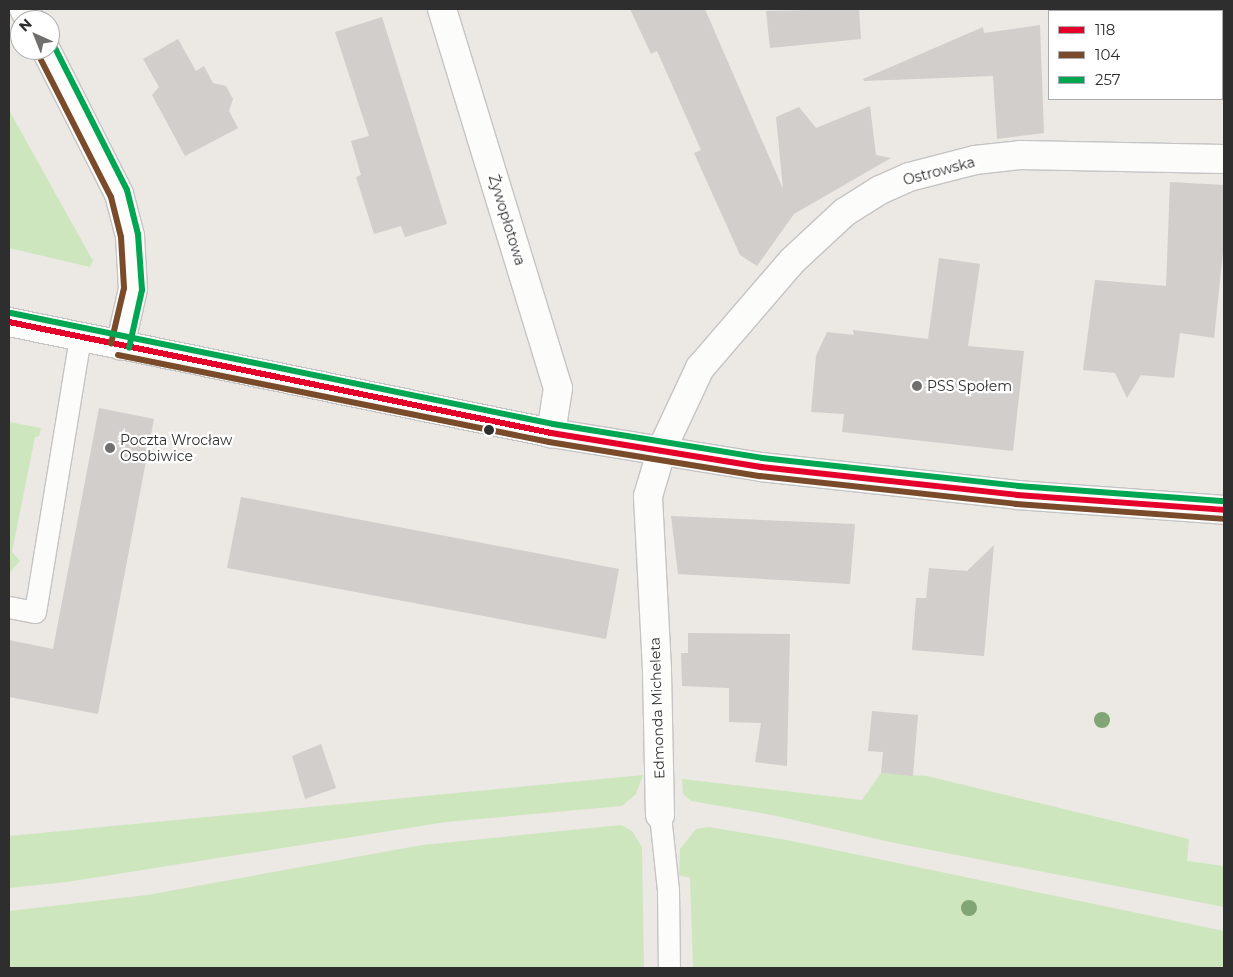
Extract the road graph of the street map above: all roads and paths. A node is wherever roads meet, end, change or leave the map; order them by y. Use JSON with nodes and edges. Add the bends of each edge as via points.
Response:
{"nodes":[{"id":1,"x":442,"y":9,"type":"edge"},
{"id":2,"x":51,"y":60,"type":"edge"},
{"id":3,"x":1224,"y":159,"type":"edge"},
{"id":4,"x":9,"y":322,"type":"edge"},
{"id":5,"x":80,"y":337,"type":"junction"},
{"id":6,"x":120,"y":346,"type":"junction"},
{"id":7,"x":551,"y":433,"type":"junction"},
{"id":8,"x":662,"y":449,"type":"junction"},
{"id":9,"x":1224,"y":510,"type":"edge"},
{"id":10,"x":9,"y":607,"type":"edge"},
{"id":11,"x":660,"y":815,"type":"joint"},
{"id":12,"x":669,"y":968,"type":"edge"}],
"edges":[{"from":1,"to":7,"type":"street","name":"Żywopłotowa","via":[[558,388]]},
{"from":2,"to":6,"type":"street","via":[[118,194],[130,236],[133,289]]},
{"from":3,"to":8,"type":"street","name":"Ostrowska","via":[[1020,155],[908,177],[880,190],[845,212],[816,236],[700,368]]},
{"from":4,"to":5,"type":"street"},
{"from":5,"to":6,"type":"street"},
{"from":5,"to":10,"type":"lane","via":[[35,612]]},
{"from":6,"to":7,"type":"street"},
{"from":7,"to":8,"type":"street"},
{"from":8,"to":9,"type":"street","via":[[761,468],[1017,495]]},
{"from":8,"to":11,"type":"street","name":"Edmonda Micheleta","via":[[648,496],[647,514],[657,670]]},
{"from":11,"to":12,"type":"lane","name":"Edmonda Micheleta","via":[[668,890]]}]}
